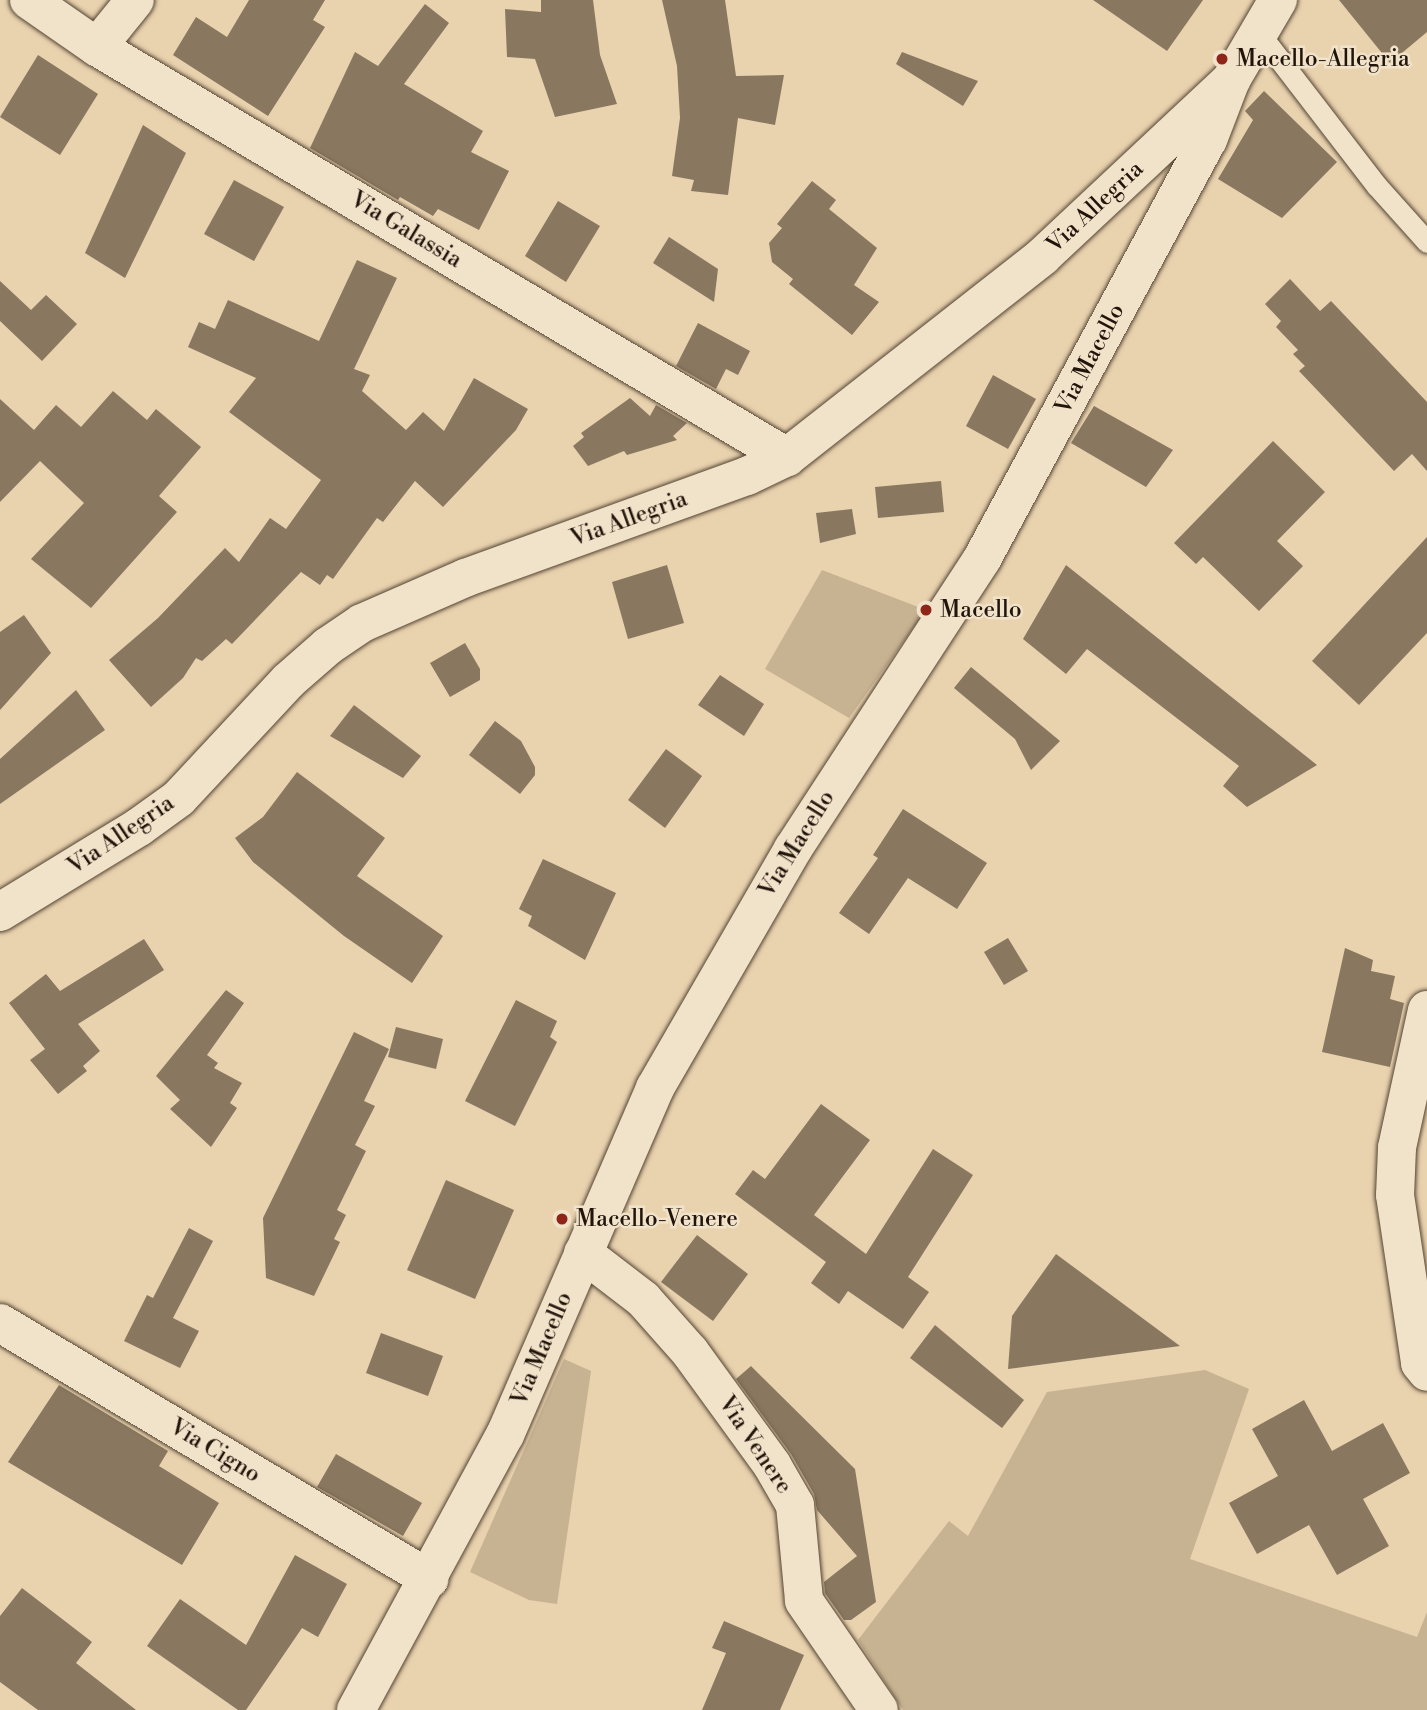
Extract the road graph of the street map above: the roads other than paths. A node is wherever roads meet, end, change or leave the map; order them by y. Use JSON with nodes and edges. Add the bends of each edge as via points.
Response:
{"nodes":[{"id":1,"x":29,"y":0,"type":"edge"},
{"id":2,"x":135,"y":0,"type":"edge"},
{"id":3,"x":1278,"y":0,"type":"edge"},
{"id":4,"x":1259,"y":33,"type":"junction"},
{"id":5,"x":97,"y":47,"type":"junction"},
{"id":6,"x":1231,"y":80,"type":"junction"},
{"id":7,"x":1427,"y":243,"type":"edge"},
{"id":8,"x":787,"y":457,"type":"junction"},
{"id":9,"x":0,"y":912,"type":"edge"},
{"id":10,"x":1427,"y":1010,"type":"edge"},
{"id":11,"x":583,"y":1253,"type":"junction"},
{"id":12,"x":0,"y":1323,"type":"edge"},
{"id":13,"x":1427,"y":1371,"type":"edge"},
{"id":14,"x":429,"y":1580,"type":"junction"},
{"id":15,"x":356,"y":1710,"type":"edge"},
{"id":16,"x":879,"y":1710,"type":"edge"}],
"edges":[{"from":1,"to":5,"type":"street","name":"Via Galassia"},
{"from":2,"to":5,"type":"street"},
{"from":3,"to":4,"type":"street","name":"Via Macello"},
{"from":4,"to":6,"type":"street","name":"Via Macello"},
{"from":4,"to":7,"type":"lane"},
{"from":5,"to":8,"type":"street","name":"Via Galassia"},
{"from":6,"to":8,"type":"street","name":"Via Allegria","via":[[1043,256]]},
{"from":6,"to":11,"type":"street","name":"Via Macello","via":[[1208,139],[982,559],[793,849],[706,993],[655,1088]]},
{"from":8,"to":9,"type":"street","name":"Via Allegria","via":[[747,476],[466,578],[362,623],[288,681],[179,798]]},
{"from":10,"to":13,"type":"street","via":[[1403,1112],[1395,1195],[1420,1363]]},
{"from":11,"to":14,"type":"street","name":"Via Macello","via":[[505,1435]]},
{"from":11,"to":16,"type":"street","name":"Via Venere","via":[[651,1308],[690,1352],[772,1465],[795,1505],[804,1601]]},
{"from":12,"to":14,"type":"street","name":"Via Cigno"},
{"from":14,"to":15,"type":"street","name":"Via Macello"}]}
